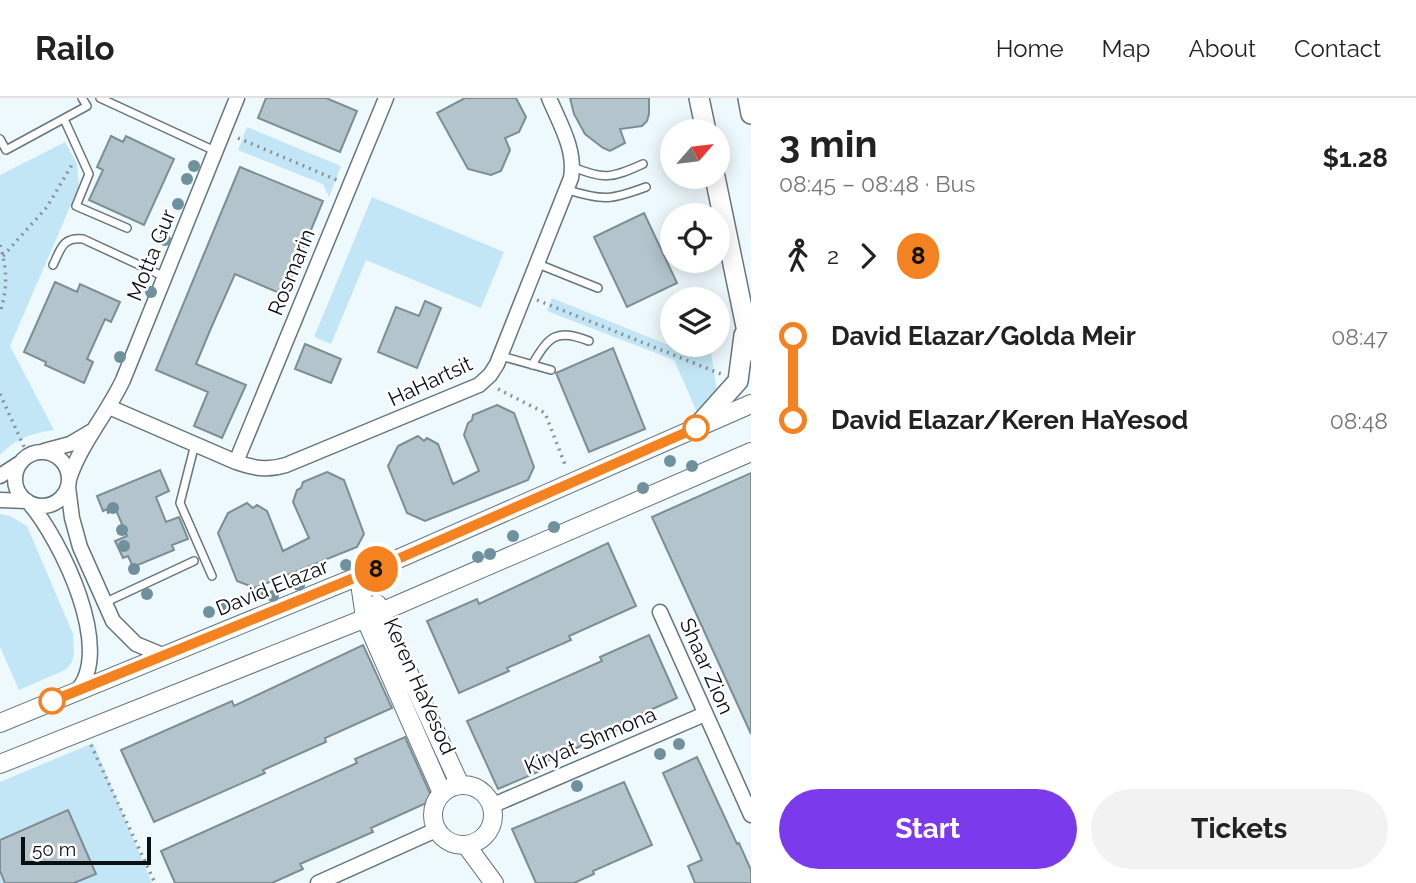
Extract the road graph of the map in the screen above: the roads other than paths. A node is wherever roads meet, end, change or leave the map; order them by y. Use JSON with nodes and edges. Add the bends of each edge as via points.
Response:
{"nodes":[{"id":1,"x":82,"y":98,"type":"edge"},
{"id":2,"x":100,"y":98,"type":"edge"},
{"id":3,"x":237,"y":98,"type":"edge"},
{"id":4,"x":386,"y":98,"type":"edge"},
{"id":5,"x":549,"y":98,"type":"edge"},
{"id":6,"x":699,"y":98,"type":"edge"},
{"id":7,"x":748,"y":98,"type":"edge"},
{"id":8,"x":751,"y":114,"type":"edge"},
{"id":9,"x":64,"y":119,"type":"junction"},
{"id":10,"x":703,"y":119,"type":"edge"},
{"id":11,"x":0,"y":139,"type":"edge"},
{"id":12,"x":215,"y":151,"type":"junction"},
{"id":13,"x":643,"y":164,"type":"dead end"},
{"id":14,"x":573,"y":167,"type":"junction"},
{"id":15,"x":646,"y":187,"type":"dead end"},
{"id":16,"x":718,"y":189,"type":"edge"},
{"id":17,"x":568,"y":190,"type":"junction"},
{"id":18,"x":127,"y":228,"type":"dead end"},
{"id":19,"x":538,"y":264,"type":"junction"},
{"id":20,"x":53,"y":265,"type":"dead end"},
{"id":21,"x":164,"y":277,"type":"junction"},
{"id":22,"x":598,"y":288,"type":"dead end"},
{"id":23,"x":746,"y":321,"type":"junction"},
{"id":24,"x":589,"y":341,"type":"dead end"},
{"id":25,"x":751,"y":351,"type":"edge"},
{"id":26,"x":501,"y":356,"type":"junction"},
{"id":27,"x":532,"y":365,"type":"junction"},
{"id":28,"x":551,"y":370,"type":"dead end"},
{"id":29,"x":751,"y":404,"type":"edge"},
{"id":30,"x":109,"y":407,"type":"junction"},
{"id":31,"x":98,"y":425,"type":"junction"},
{"id":32,"x":696,"y":428,"type":"junction"},
{"id":33,"x":195,"y":444,"type":"junction"},
{"id":34,"x":751,"y":452,"type":"edge"},
{"id":35,"x":30,"y":457,"type":"junction"},
{"id":36,"x":236,"y":462,"type":"junction"},
{"id":37,"x":0,"y":476,"type":"edge"},
{"id":38,"x":69,"y":483,"type":"junction"},
{"id":39,"x":0,"y":500,"type":"edge"},
{"id":40,"x":28,"y":502,"type":"junction"},
{"id":41,"x":194,"y":561,"type":"dead end"},
{"id":42,"x":212,"y":576,"type":"dead end"},
{"id":43,"x":359,"y":576,"type":"junction"},
{"id":44,"x":104,"y":603,"type":"junction"},
{"id":45,"x":660,"y":612,"type":"dead end"},
{"id":46,"x":373,"y":615,"type":"junction"},
{"id":47,"x":165,"y":656,"type":"junction"},
{"id":48,"x":76,"y":692,"type":"junction"},
{"id":49,"x":705,"y":713,"type":"junction"},
{"id":50,"x":0,"y":723,"type":"edge"},
{"id":51,"x":0,"y":764,"type":"edge"},
{"id":52,"x":460,"y":785,"type":"junction"},
{"id":53,"x":442,"y":793,"type":"junction"},
{"id":54,"x":491,"y":806,"type":"junction"},
{"id":55,"x":751,"y":815,"type":"edge"},
{"id":56,"x":436,"y":830,"type":"junction"},
{"id":57,"x":474,"y":842,"type":"junction"},
{"id":58,"x":492,"y":879,"type":"edge"},
{"id":59,"x":318,"y":883,"type":"edge"}],
"edges":[{"from":1,"to":9,"type":"lane","via":[[87,106]]},
{"from":2,"to":12,"type":"lane"},
{"from":3,"to":12,"type":"street","name":"Motta Gur"},
{"from":4,"to":36,"type":"street","name":"Rosmarin"},
{"from":5,"to":14,"type":"street","name":"HaHartsit"},
{"from":6,"to":10,"type":"main road"},
{"from":7,"to":8,"type":"main road"},
{"from":9,"to":11,"type":"lane","via":[[6,150]]},
{"from":9,"to":18,"type":"lane","via":[[89,174],[76,206]]},
{"from":12,"to":21,"type":"street","name":"Motta Gur"},
{"from":13,"to":14,"type":"lane","via":[[617,176],[593,176]]},
{"from":14,"to":17,"type":"street","name":"HaHartsit"},
{"from":15,"to":17,"type":"lane","via":[[606,199]]},
{"from":16,"to":23,"type":"main road"},
{"from":17,"to":19,"type":"street","name":"HaHartsit"},
{"from":19,"to":22,"type":"lane"},
{"from":19,"to":26,"type":"street","name":"HaHartsit"},
{"from":20,"to":21,"type":"lane","via":[[64,244],[74,238]]},
{"from":21,"to":30,"type":"street","name":"Motta Gur"},
{"from":23,"to":25,"type":"main road"},
{"from":23,"to":32,"type":"main road","via":[[738,381]]},
{"from":24,"to":27,"type":"lane","via":[[572,334],[556,336],[545,343]]},
{"from":26,"to":27,"type":"lane"},
{"from":26,"to":36,"type":"street","name":"HaHartsit","via":[[484,382],[470,390],[281,467],[261,469]]},
{"from":27,"to":28,"type":"lane"},
{"from":29,"to":32,"type":"street","name":"David Elazar"},
{"from":30,"to":31,"type":"street","name":"Motta Gur"},
{"from":30,"to":33,"type":"street","name":"HaHartsit"},
{"from":31,"to":35,"type":"street","name":"Motta Gur","via":[[70,444]]},
{"from":31,"to":38,"type":"street","name":"Motta Gur","via":[[79,455]]},
{"from":32,"to":43,"type":"street","name":"David Elazar"},
{"from":33,"to":36,"type":"street","name":"HaHartsit"},
{"from":33,"to":42,"type":"lane","via":[[180,503]]},
{"from":34,"to":46,"type":"street"},
{"from":35,"to":37,"type":"street","name":"Motta Gur"},
{"from":35,"to":38,"type":"street","via":[[54,454],[66,466]]},
{"from":35,"to":40,"type":"street","via":[[16,471],[15,484]]},
{"from":38,"to":40,"type":"street","via":[[62,498],[51,505]]},
{"from":38,"to":44,"type":"street","via":[[77,539]]},
{"from":39,"to":40,"type":"street"},
{"from":40,"to":48,"type":"street","via":[[54,539],[87,617],[91,655],[84,682]]},
{"from":41,"to":44,"type":"lane"},
{"from":43,"to":46,"type":"street","name":"Keren HaYesod"},
{"from":43,"to":47,"type":"street","name":"David Elazar"},
{"from":44,"to":47,"type":"street","via":[[130,640]]},
{"from":45,"to":49,"type":"street","name":"Shaar Zion"},
{"from":46,"to":51,"type":"street"},
{"from":46,"to":52,"type":"street","name":"Keren HaYesod"},
{"from":46,"to":53,"type":"street","name":"Keren HaYesod"},
{"from":47,"to":48,"type":"street","name":"David Elazar"},
{"from":48,"to":50,"type":"street","name":"David Elazar"},
{"from":49,"to":54,"type":"street","name":"Kiryat Shmona"},
{"from":49,"to":55,"type":"street","name":"Shaar Zion"},
{"from":52,"to":53,"type":"street"},
{"from":52,"to":54,"type":"street","via":[[479,790]]},
{"from":53,"to":56,"type":"street","via":[[433,810]]},
{"from":54,"to":57,"type":"street","via":[[492,823]]},
{"from":56,"to":57,"type":"street","via":[[448,842]]},
{"from":56,"to":59,"type":"street"},
{"from":57,"to":58,"type":"street"}]}
